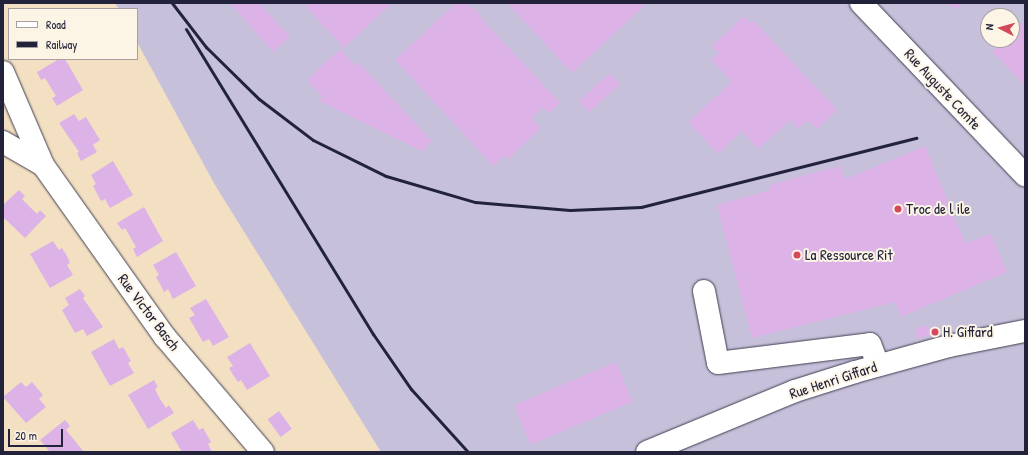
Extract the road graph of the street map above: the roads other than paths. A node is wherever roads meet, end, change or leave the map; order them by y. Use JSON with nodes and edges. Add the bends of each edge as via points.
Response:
{"nodes":[{"id":1,"x":862,"y":3,"type":"edge"},
{"id":2,"x":3,"y":72,"type":"edge"},
{"id":3,"x":3,"y":142,"type":"edge"},
{"id":4,"x":43,"y":165,"type":"junction"},
{"id":5,"x":1025,"y":174,"type":"edge"},
{"id":6,"x":704,"y":291,"type":"dead end"},
{"id":7,"x":1025,"y":331,"type":"edge"},
{"id":8,"x":1025,"y":342,"type":"edge"},
{"id":9,"x":878,"y":366,"type":"junction"},
{"id":10,"x":856,"y":372,"type":"junction"},
{"id":11,"x":263,"y":452,"type":"edge"},
{"id":12,"x":648,"y":452,"type":"edge"}],
"edges":[{"from":1,"to":5,"type":"street","name":"Rue Auguste Comte"},
{"from":2,"to":4,"type":"street","name":"Rue Victor Basch"},
{"from":3,"to":4,"type":"street","name":"Rue Victor Basch"},
{"from":4,"to":11,"type":"street","name":"Rue Victor Basch","via":[[164,337]]},
{"from":6,"to":9,"type":"street","via":[[718,363],[870,344]]},
{"from":7,"to":9,"type":"street","name":"Rue Henri Giffard","via":[[950,346]]},
{"from":8,"to":10,"type":"street","via":[[874,373]]},
{"from":9,"to":10,"type":"street","name":"Rue Henri Giffard"},
{"from":10,"to":12,"type":"street","name":"Rue Henri Giffard","via":[[795,391]]}]}
